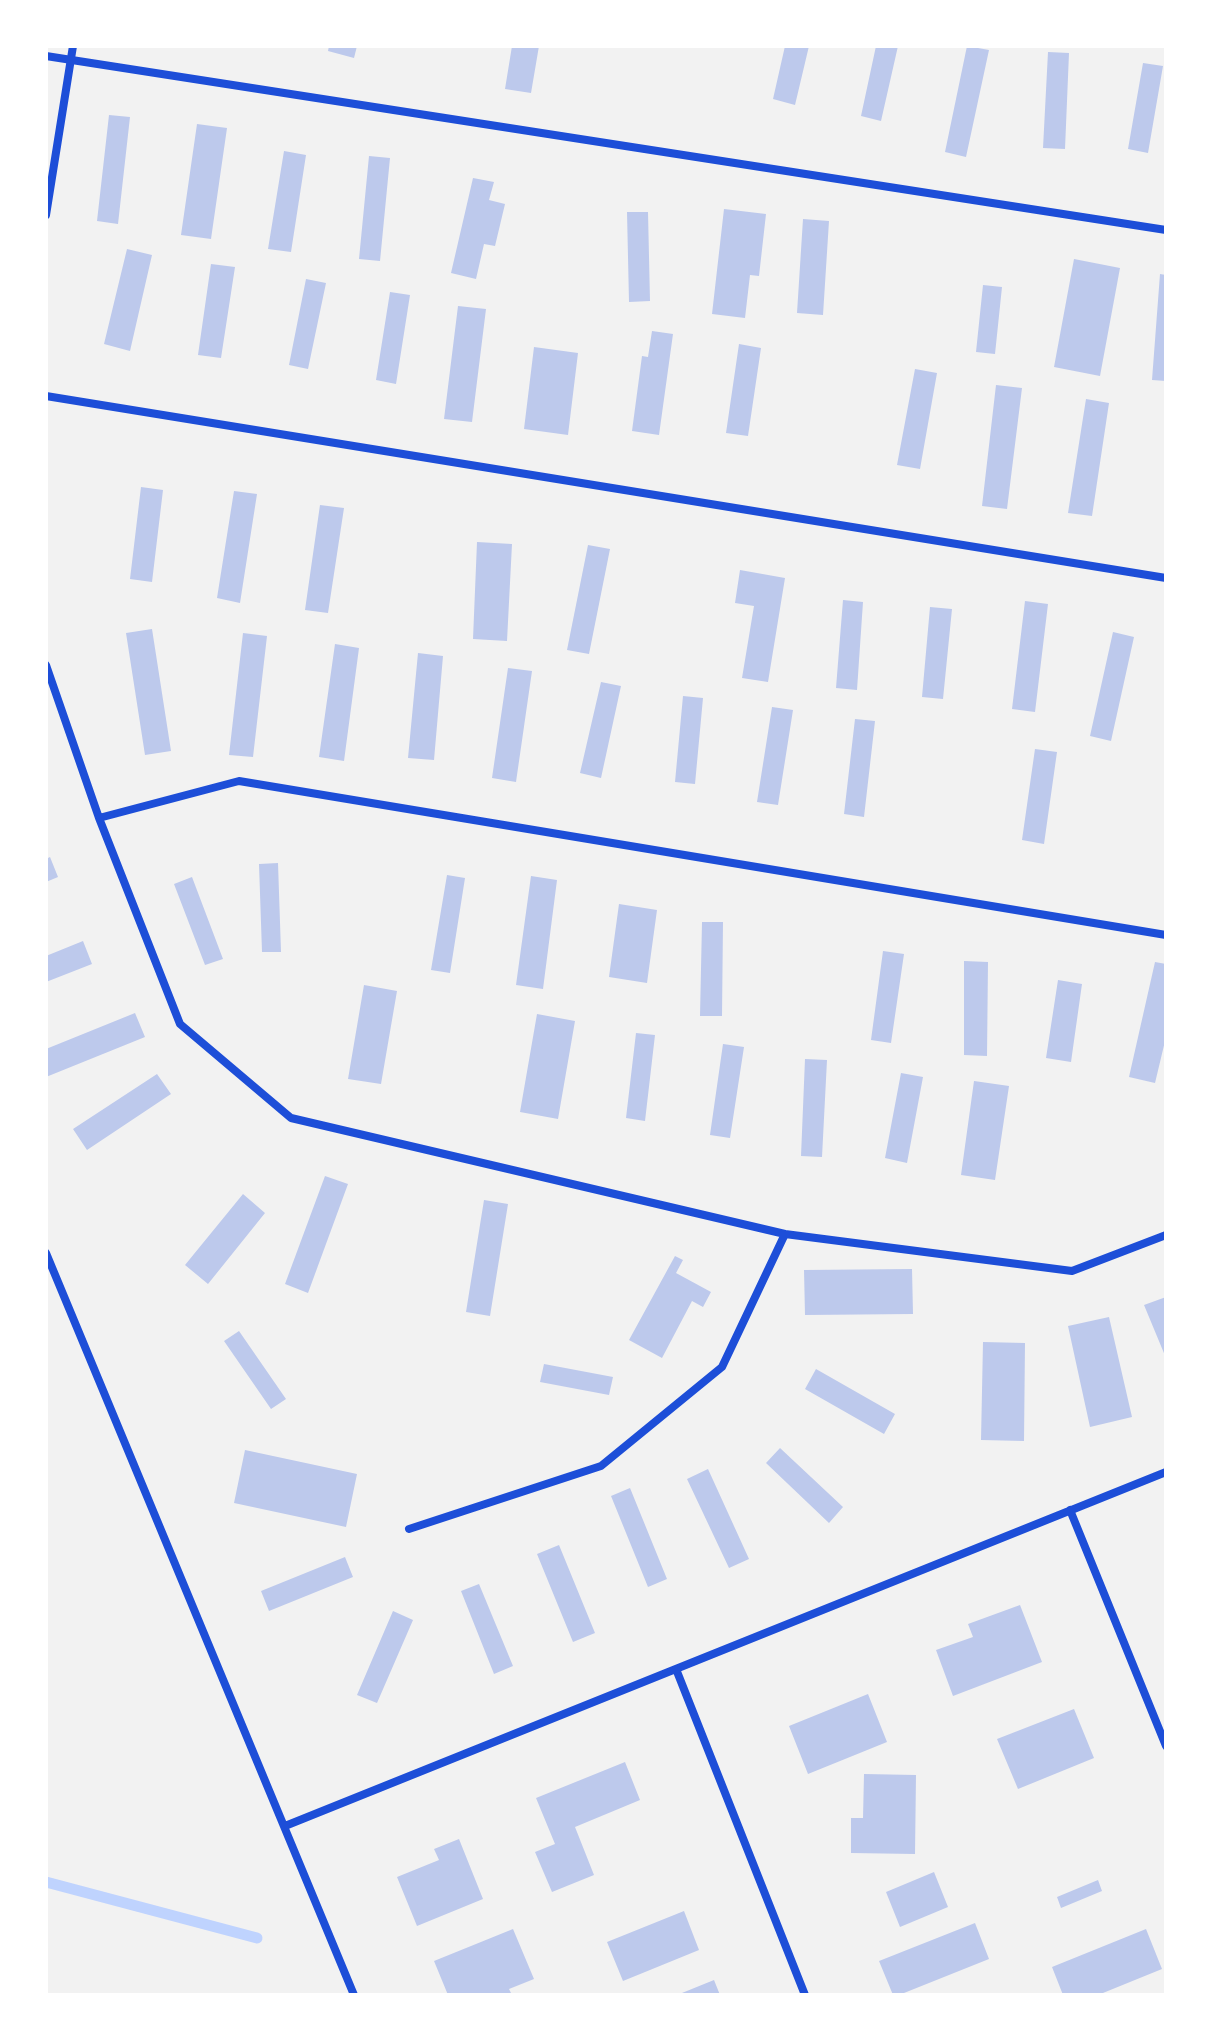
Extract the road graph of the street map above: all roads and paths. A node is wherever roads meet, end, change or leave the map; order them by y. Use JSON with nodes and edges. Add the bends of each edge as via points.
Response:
{"nodes":[{"id":1,"x":73,"y":46,"type":"edge"},
{"id":2,"x":46,"y":56,"type":"edge"},
{"id":3,"x":72,"y":60,"type":"junction"},
{"id":4,"x":46,"y":215,"type":"edge"},
{"id":5,"x":1166,"y":230,"type":"edge"},
{"id":6,"x":46,"y":396,"type":"edge"},
{"id":7,"x":1166,"y":578,"type":"edge"},
{"id":8,"x":46,"y":665,"type":"edge"},
{"id":9,"x":99,"y":818,"type":"junction"},
{"id":10,"x":1166,"y":935,"type":"edge"},
{"id":11,"x":785,"y":1234,"type":"junction"},
{"id":12,"x":1166,"y":1235,"type":"edge"},
{"id":13,"x":46,"y":1253,"type":"edge"},
{"id":14,"x":1166,"y":1472,"type":"edge"},
{"id":15,"x":1070,"y":1510,"type":"junction"},
{"id":16,"x":409,"y":1529,"type":"dead end"},
{"id":17,"x":676,"y":1669,"type":"junction"},
{"id":18,"x":1166,"y":1746,"type":"edge"},
{"id":19,"x":285,"y":1826,"type":"junction"},
{"id":20,"x":354,"y":1995,"type":"edge"},
{"id":21,"x":805,"y":1995,"type":"edge"}],
"edges":[{"from":1,"to":3,"type":"street"},
{"from":2,"to":3,"type":"street"},
{"from":3,"to":4,"type":"street"},
{"from":3,"to":5,"type":"street"},
{"from":6,"to":7,"type":"street"},
{"from":8,"to":9,"type":"street"},
{"from":9,"to":10,"type":"street","via":[[239,781]]},
{"from":9,"to":11,"type":"street","via":[[180,1024],[291,1118]]},
{"from":11,"to":12,"type":"street","via":[[1072,1271]]},
{"from":11,"to":16,"type":"street","via":[[722,1367],[601,1466]]},
{"from":13,"to":19,"type":"street"},
{"from":14,"to":15,"type":"street"},
{"from":15,"to":17,"type":"street"},
{"from":15,"to":18,"type":"street"},
{"from":17,"to":19,"type":"street"},
{"from":17,"to":21,"type":"street"},
{"from":19,"to":20,"type":"street"}]}
